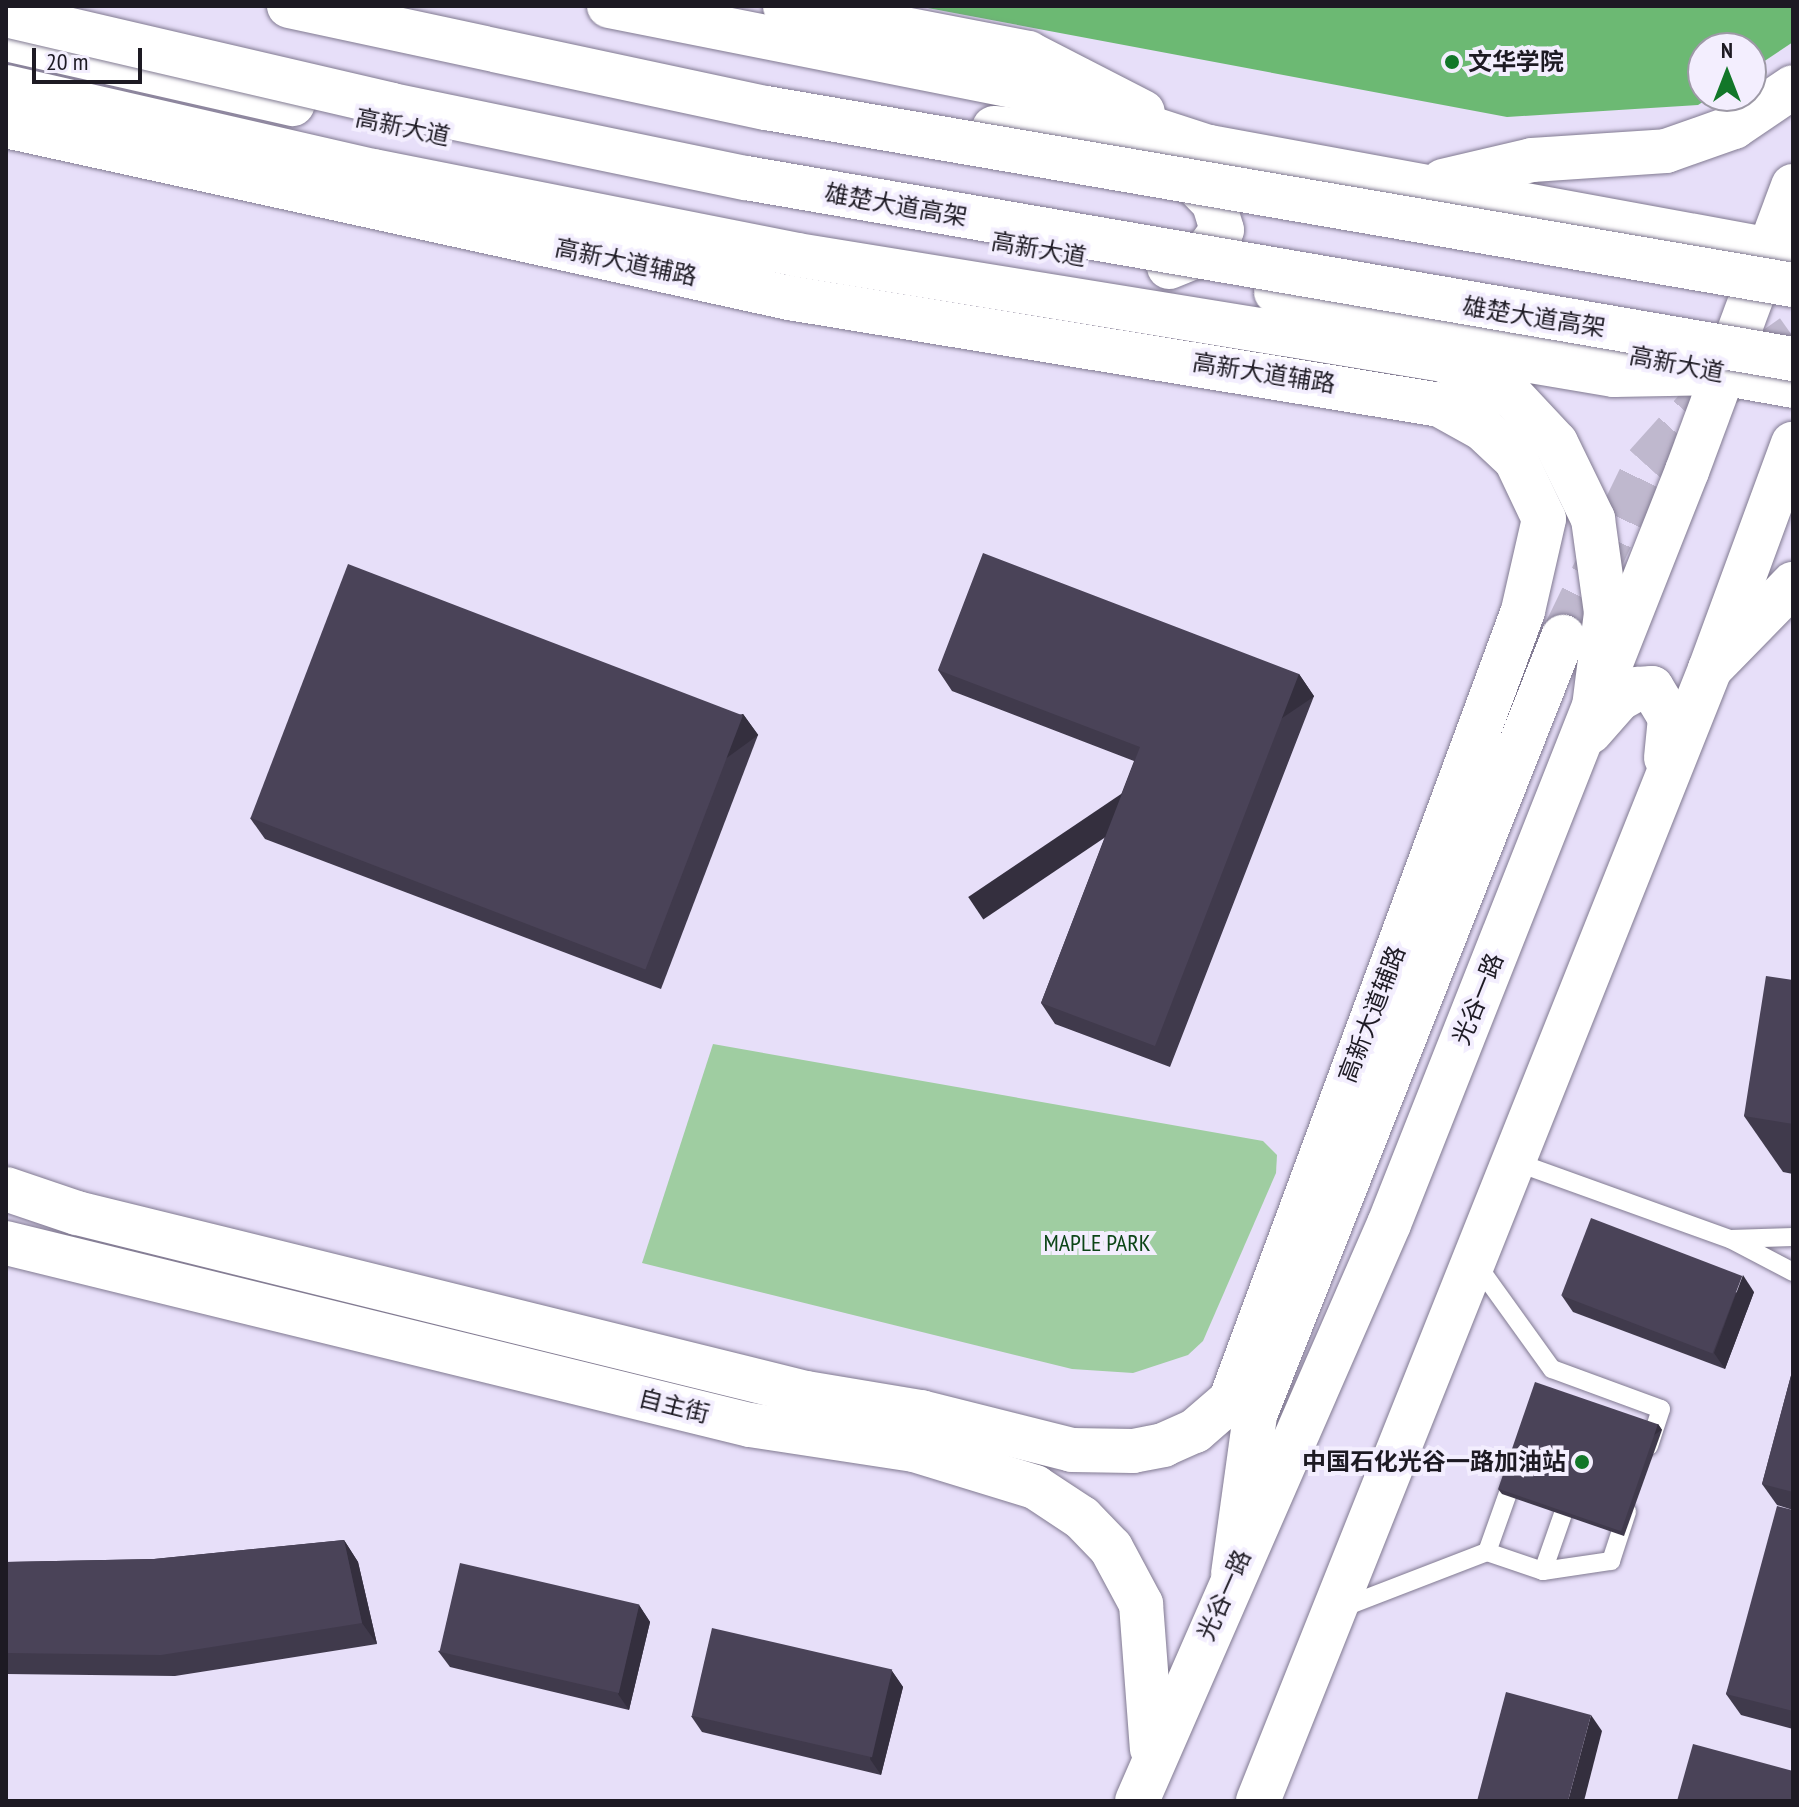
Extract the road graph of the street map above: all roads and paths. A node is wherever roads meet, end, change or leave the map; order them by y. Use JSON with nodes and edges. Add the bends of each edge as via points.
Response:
{"nodes":[{"id":1,"x":289,"y":6,"type":"edge"},
{"id":2,"x":372,"y":6,"type":"edge"},
{"id":3,"x":609,"y":6,"type":"edge"},
{"id":4,"x":785,"y":6,"type":"edge"},
{"id":5,"x":6,"y":15,"type":"edge"},
{"id":6,"x":6,"y":39,"type":"edge"},
{"id":7,"x":6,"y":87,"type":"edge"},
{"id":8,"x":1793,"y":87,"type":"edge"},
{"id":9,"x":6,"y":126,"type":"edge"},
{"id":10,"x":1021,"y":133,"type":"junction"},
{"id":11,"x":1209,"y":147,"type":"junction"},
{"id":12,"x":1426,"y":185,"type":"junction"},
{"id":13,"x":1793,"y":186,"type":"edge"},
{"id":14,"x":1781,"y":251,"type":"edge"},
{"id":15,"x":1160,"y":271,"type":"junction"},
{"id":16,"x":1793,"y":285,"type":"edge"},
{"id":17,"x":1793,"y":359,"type":"edge"},
{"id":18,"x":1444,"y":360,"type":"junction"},
{"id":19,"x":1723,"y":373,"type":"junction"},
{"id":20,"x":1793,"y":386,"type":"edge"},
{"id":21,"x":1793,"y":444,"type":"edge"},
{"id":22,"x":1793,"y":584,"type":"edge"},
{"id":23,"x":1563,"y":637,"type":"tunnel mouth"},
{"id":24,"x":1710,"y":669,"type":"junction"},
{"id":25,"x":1587,"y":725,"type":"junction"},
{"id":26,"x":1665,"y":776,"type":"junction"},
{"id":27,"x":1510,"y":1160,"type":"junction"},
{"id":28,"x":6,"y":1189,"type":"edge"},
{"id":29,"x":1793,"y":1237,"type":"edge"},
{"id":30,"x":1730,"y":1239,"type":"junction"},
{"id":31,"x":6,"y":1243,"type":"edge"},
{"id":32,"x":6,"y":1253,"type":"edge"},
{"id":33,"x":1471,"y":1257,"type":"junction"},
{"id":34,"x":70,"y":1258,"type":"junction"},
{"id":35,"x":1793,"y":1272,"type":"edge"},
{"id":36,"x":1277,"y":1355,"type":"junction"},
{"id":37,"x":1228,"y":1407,"type":"junction"},
{"id":38,"x":1522,"y":1454,"type":"edge"},
{"id":39,"x":1641,"y":1470,"type":"edge"},
{"id":40,"x":1577,"y":1473,"type":"edge"},
{"id":41,"x":1631,"y":1500,"type":"edge"},
{"id":42,"x":1487,"y":1552,"type":"junction"},
{"id":43,"x":1543,"y":1571,"type":"junction"},
{"id":44,"x":1233,"y":1574,"type":"junction"},
{"id":45,"x":1332,"y":1611,"type":"junction"},
{"id":46,"x":1153,"y":1759,"type":"junction"},
{"id":47,"x":1137,"y":1801,"type":"edge"},
{"id":48,"x":1258,"y":1801,"type":"edge"}],
"edges":[{"from":1,"to":16,"type":"main road","bridge":true,"via":[[766,108]]},
{"from":2,"to":10,"type":"main road","via":[[753,85]]},
{"from":3,"to":11,"type":"main road","via":[[1030,89]]},
{"from":4,"to":11,"type":"main road","via":[[1028,53]]},
{"from":5,"to":17,"type":"main road","name":"雄楚大道高架","bridge":true,"via":[[392,105],[746,178]]},
{"from":6,"to":15,"type":"main road","name":"高新大道","via":[[724,192]]},
{"from":7,"to":18,"type":"main road","via":[[374,171],[797,255]]},
{"from":8,"to":12,"type":"main road","via":[[1734,127],[1666,151],[1532,160]]},
{"from":9,"to":37,"type":"main road","name":"高新大道辅路","via":[[789,298],[1428,403],[1483,429],[1516,460],[1544,519],[1523,611]]},
{"from":10,"to":11,"type":"main road"},
{"from":10,"to":15,"type":"main road","via":[[1175,163],[1214,203],[1222,230],[1206,252]]},
{"from":11,"to":12,"type":"main road"},
{"from":12,"to":14,"type":"main road"},
{"from":13,"to":14,"type":"main road","name":"光谷一路"},
{"from":14,"to":19,"type":"main road","name":"光谷一路"},
{"from":15,"to":19,"type":"main road","name":"高新大道"},
{"from":18,"to":19,"type":"main road","via":[[1531,361],[1614,375]]},
{"from":18,"to":25,"type":"main road","via":[[1513,397],[1556,443],[1593,519],[1606,613]]},
{"from":19,"to":20,"type":"main road","name":"高新大道"},
{"from":19,"to":25,"type":"main road","name":"光谷一路"},
{"from":21,"to":24,"type":"main road"},
{"from":22,"to":24,"type":"main road"},
{"from":23,"to":36,"type":"main road"},
{"from":24,"to":26,"type":"main road"},
{"from":25,"to":26,"type":"main road","via":[[1619,699],[1652,688],[1670,718]]},
{"from":25,"to":44,"type":"main road","name":"光谷一路","via":[[1389,1224]]},
{"from":26,"to":27,"type":"main road"},
{"from":27,"to":30,"type":"lane"},
{"from":27,"to":33,"type":"main road"},
{"from":28,"to":37,"type":"main road","name":"自主街","via":[[77,1213],[806,1393],[921,1412],[1072,1450],[1133,1451],[1163,1445],[1195,1431]]},
{"from":29,"to":30,"type":"lane"},
{"from":30,"to":35,"type":"lane"},
{"from":31,"to":34,"type":"main road","name":"自主街"},
{"from":32,"to":34,"type":"main road"},
{"from":33,"to":39,"type":"lane","via":[[1549,1376],[1661,1409]]},
{"from":33,"to":45,"type":"main road"},
{"from":34,"to":46,"type":"main road","name":"自主街","via":[[750,1425],[914,1450],[1035,1487],[1082,1518],[1111,1548],[1141,1604]]},
{"from":36,"to":37,"type":"main road","name":"自主街"},
{"from":36,"to":44,"type":"main road","via":[[1255,1415]]},
{"from":38,"to":42,"type":"lane"},
{"from":40,"to":43,"type":"lane"},
{"from":41,"to":43,"type":"lane","via":[[1611,1561]]},
{"from":42,"to":43,"type":"lane"},
{"from":42,"to":45,"type":"lane"},
{"from":44,"to":46,"type":"main road","name":"光谷一路"},
{"from":45,"to":48,"type":"main road"},
{"from":46,"to":47,"type":"main road","name":"光谷一路"}]}
